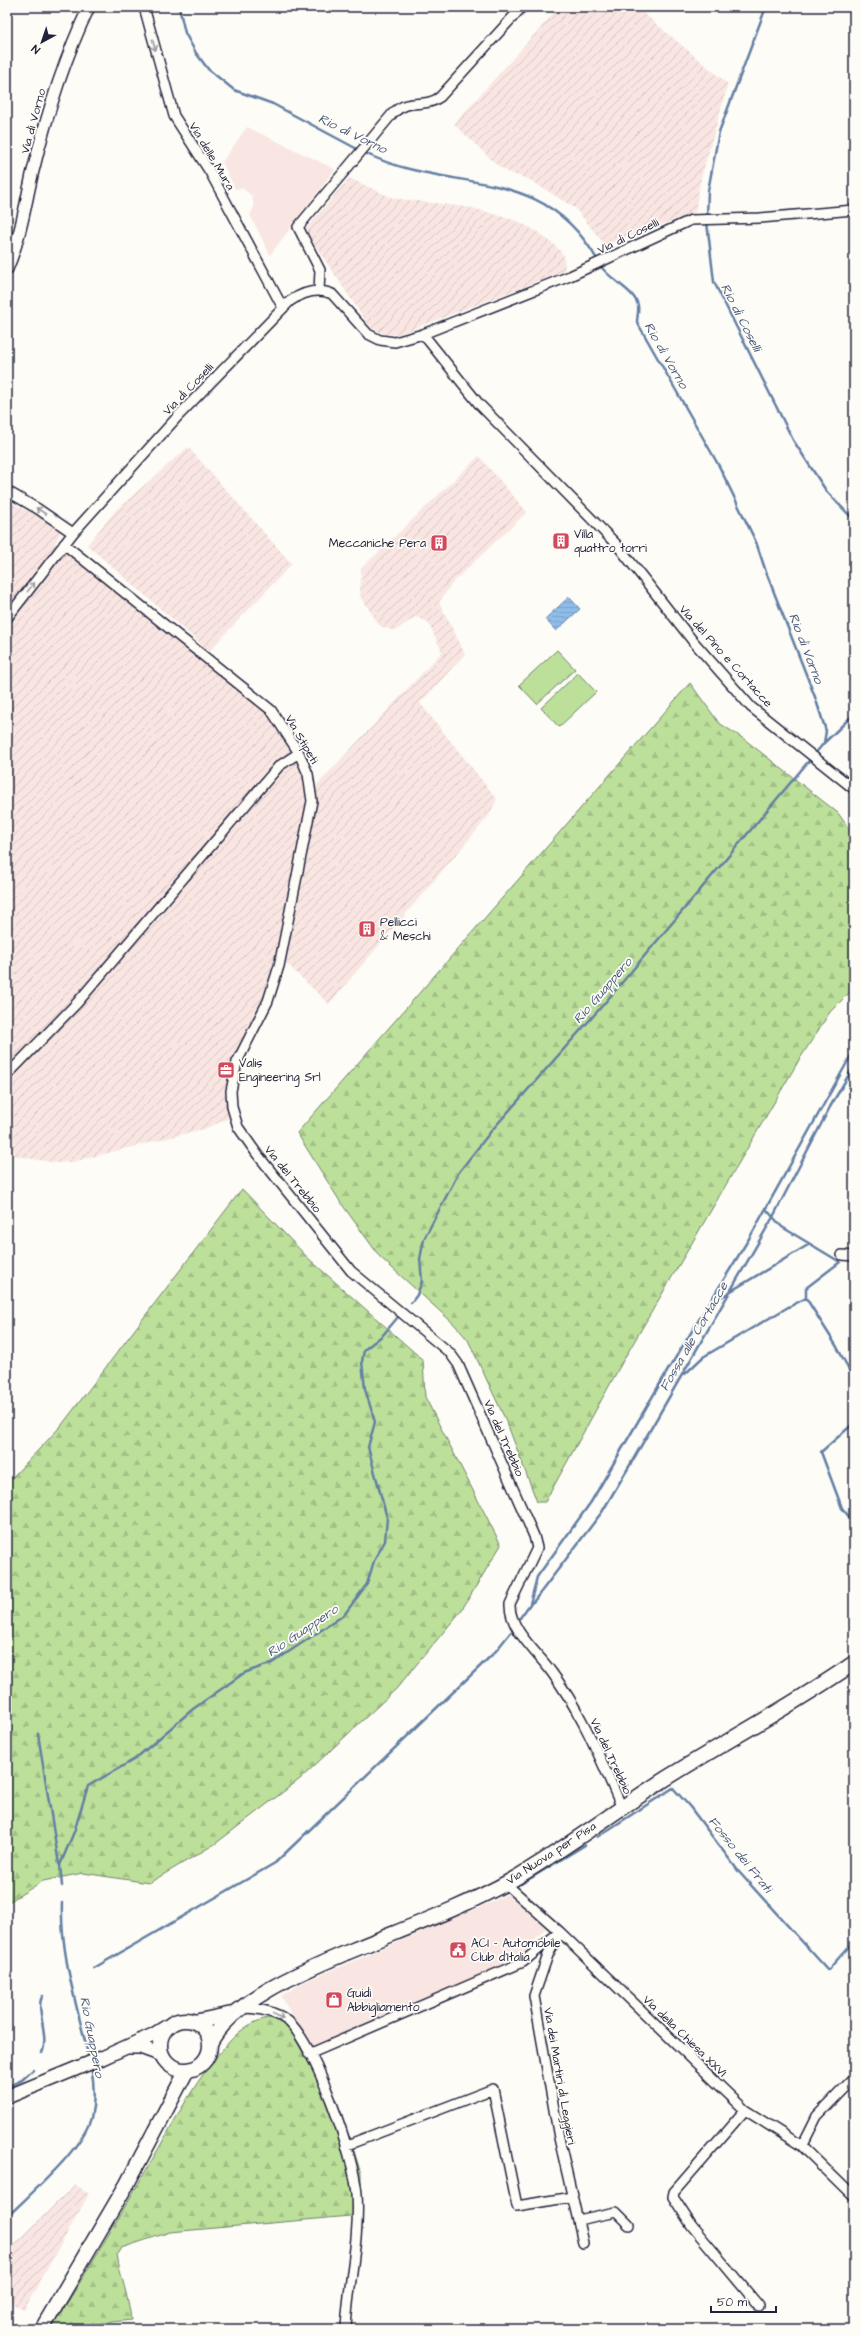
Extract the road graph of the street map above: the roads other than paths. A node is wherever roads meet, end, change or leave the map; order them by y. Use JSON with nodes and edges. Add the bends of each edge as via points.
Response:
{"nodes":[{"id":1,"x":89,"y":7,"type":"edge"},
{"id":2,"x":144,"y":7,"type":"edge"},
{"id":3,"x":522,"y":7,"type":"edge"},
{"id":4,"x":854,"y":210,"type":"edge"},
{"id":5,"x":7,"y":269,"type":"edge"},
{"id":6,"x":319,"y":291,"type":"junction"},
{"id":7,"x":283,"y":308,"type":"junction"},
{"id":8,"x":423,"y":334,"type":"junction"},
{"id":9,"x":7,"y":491,"type":"edge"},
{"id":10,"x":73,"y":533,"type":"junction"},
{"id":11,"x":64,"y":544,"type":"junction"},
{"id":12,"x":7,"y":618,"type":"edge"},
{"id":13,"x":299,"y":753,"type":"junction"},
{"id":14,"x":854,"y":790,"type":"edge"},
{"id":15,"x":7,"y":1075,"type":"edge"},
{"id":16,"x":238,"y":1127,"type":"joint"},
{"id":17,"x":842,"y":1255,"type":"dead end"},
{"id":18,"x":854,"y":1256,"type":"edge"},
{"id":19,"x":854,"y":1663,"type":"edge"},
{"id":20,"x":622,"y":1808,"type":"junction"},
{"id":21,"x":505,"y":1883,"type":"junction"},
{"id":22,"x":560,"y":1932,"type":"junction"},
{"id":23,"x":237,"y":2011,"type":"junction"},
{"id":24,"x":194,"y":2022,"type":"junction"},
{"id":25,"x":166,"y":2027,"type":"junction"},
{"id":26,"x":210,"y":2043,"type":"junction"},
{"id":27,"x":125,"y":2048,"type":"junction"},
{"id":28,"x":309,"y":2054,"type":"junction"},
{"id":29,"x":164,"y":2059,"type":"junction"},
{"id":30,"x":187,"y":2070,"type":"junction"},
{"id":31,"x":854,"y":2078,"type":"edge"},
{"id":32,"x":7,"y":2097,"type":"edge"},
{"id":33,"x":167,"y":2108,"type":"junction"},
{"id":34,"x":745,"y":2110,"type":"junction"},
{"id":35,"x":347,"y":2145,"type":"junction"},
{"id":36,"x":802,"y":2146,"type":"junction"},
{"id":37,"x":572,"y":2197,"type":"junction"},
{"id":38,"x":854,"y":2197,"type":"edge"},
{"id":39,"x":578,"y":2220,"type":"junction"},
{"id":40,"x":629,"y":2225,"type":"dead end"},
{"id":41,"x":583,"y":2243,"type":"dead end"},
{"id":42,"x":759,"y":2306,"type":"dead end"},
{"id":43,"x":42,"y":2329,"type":"edge"},
{"id":44,"x":346,"y":2329,"type":"edge"}],
"edges":[{"from":1,"to":5,"type":"street","name":"Via di Vorno","via":[[74,37],[58,83],[32,175],[16,247]]},
{"from":2,"to":7,"type":"street","name":"Via delle Mura","one_way":true,"via":[[174,116],[210,172]]},
{"from":3,"to":6,"type":"street","via":[[440,97],[434,101],[400,106],[298,227],[320,270]]},
{"from":4,"to":8,"type":"street","name":"Via di Coselli","via":[[760,218],[691,220],[589,268]]},
{"from":6,"to":7,"type":"street","name":"Via di Coselli","via":[[300,294]]},
{"from":6,"to":8,"type":"street","name":"Via di Coselli","via":[[332,294],[360,327],[374,338],[395,342]]},
{"from":7,"to":10,"type":"street","name":"Via di Coselli","via":[[179,415]]},
{"from":8,"to":14,"type":"street","name":"Via del Pino e Cortacce","via":[[479,404],[586,511],[644,576],[692,640],[751,707]]},
{"from":10,"to":9,"type":"street","one_way":true},
{"from":10,"to":11,"type":"street","name":"Via di Coselli"},
{"from":12,"to":11,"type":"street","name":"Via di Coselli","one_way":true},
{"from":11,"to":13,"type":"street","name":"Via Stipeti","via":[[270,710]]},
{"from":13,"to":15,"type":"street","via":[[279,766],[77,1003]]},
{"from":13,"to":16,"type":"street","name":"Via Stipeti","via":[[308,774],[312,801],[279,966],[268,1001],[237,1062],[234,1074],[232,1107]]},
{"from":16,"to":20,"type":"street","name":"Via del Trebbio","via":[[351,1272],[450,1354],[458,1364],[537,1548],[510,1604],[510,1613],[586,1727]]},
{"from":17,"to":18,"type":"street"},
{"from":19,"to":20,"type":"main road","name":"Via Nuova per Pisa"},
{"from":20,"to":21,"type":"main road","name":"Via Nuova per Pisa"},
{"from":21,"to":22,"type":"street","name":"Via della Chiesa XXVI"},
{"from":21,"to":23,"type":"main road","name":"Via Nuova per Pisa","via":[[479,1897],[316,1966]]},
{"from":22,"to":28,"type":"street","via":[[523,1962]]},
{"from":22,"to":34,"type":"street","name":"Via della Chiesa XXVI"},
{"from":22,"to":37,"type":"street","name":"Via dei Martiri di Leggieri","via":[[548,1955],[534,1996]]},
{"from":23,"to":24,"type":"main road"},
{"from":23,"to":26,"type":"main road","via":[[216,2032]]},
{"from":23,"to":28,"type":"street","one_way":true,"via":[[256,2008],[281,2017],[295,2029]]},
{"from":24,"to":25,"type":"main road","via":[[179,2020]]},
{"from":24,"to":26,"type":"main road","via":[[205,2030]]},
{"from":25,"to":27,"type":"main road"},
{"from":25,"to":29,"type":"main road","via":[[160,2038]]},
{"from":26,"to":30,"type":"main road","via":[[205,2060],[198,2067]]},
{"from":27,"to":29,"type":"main road","via":[[135,2046]]},
{"from":27,"to":32,"type":"main road"},
{"from":28,"to":35,"type":"street"},
{"from":29,"to":30,"type":"main road","via":[[175,2068]]},
{"from":29,"to":33,"type":"main road","via":[[171,2085]]},
{"from":30,"to":33,"type":"main road"},
{"from":31,"to":36,"type":"street","via":[[817,2116]]},
{"from":33,"to":43,"type":"main road","via":[[128,2184]]},
{"from":34,"to":36,"type":"street","name":"Via della Chiesa XXVI"},
{"from":34,"to":42,"type":"street","via":[[674,2192],[673,2197],[692,2226]]},
{"from":35,"to":37,"type":"street","via":[[493,2089],[517,2206]]},
{"from":35,"to":44,"type":"street","via":[[354,2170],[357,2229]]},
{"from":36,"to":38,"type":"street","name":"Via della Chiesa XXVI"},
{"from":37,"to":39,"type":"street","name":"Via dei Martiri di Leggieri"},
{"from":39,"to":40,"type":"street","via":[[616,2212]]},
{"from":39,"to":41,"type":"street","name":"Via dei Martiri di Leggieri"}]}
